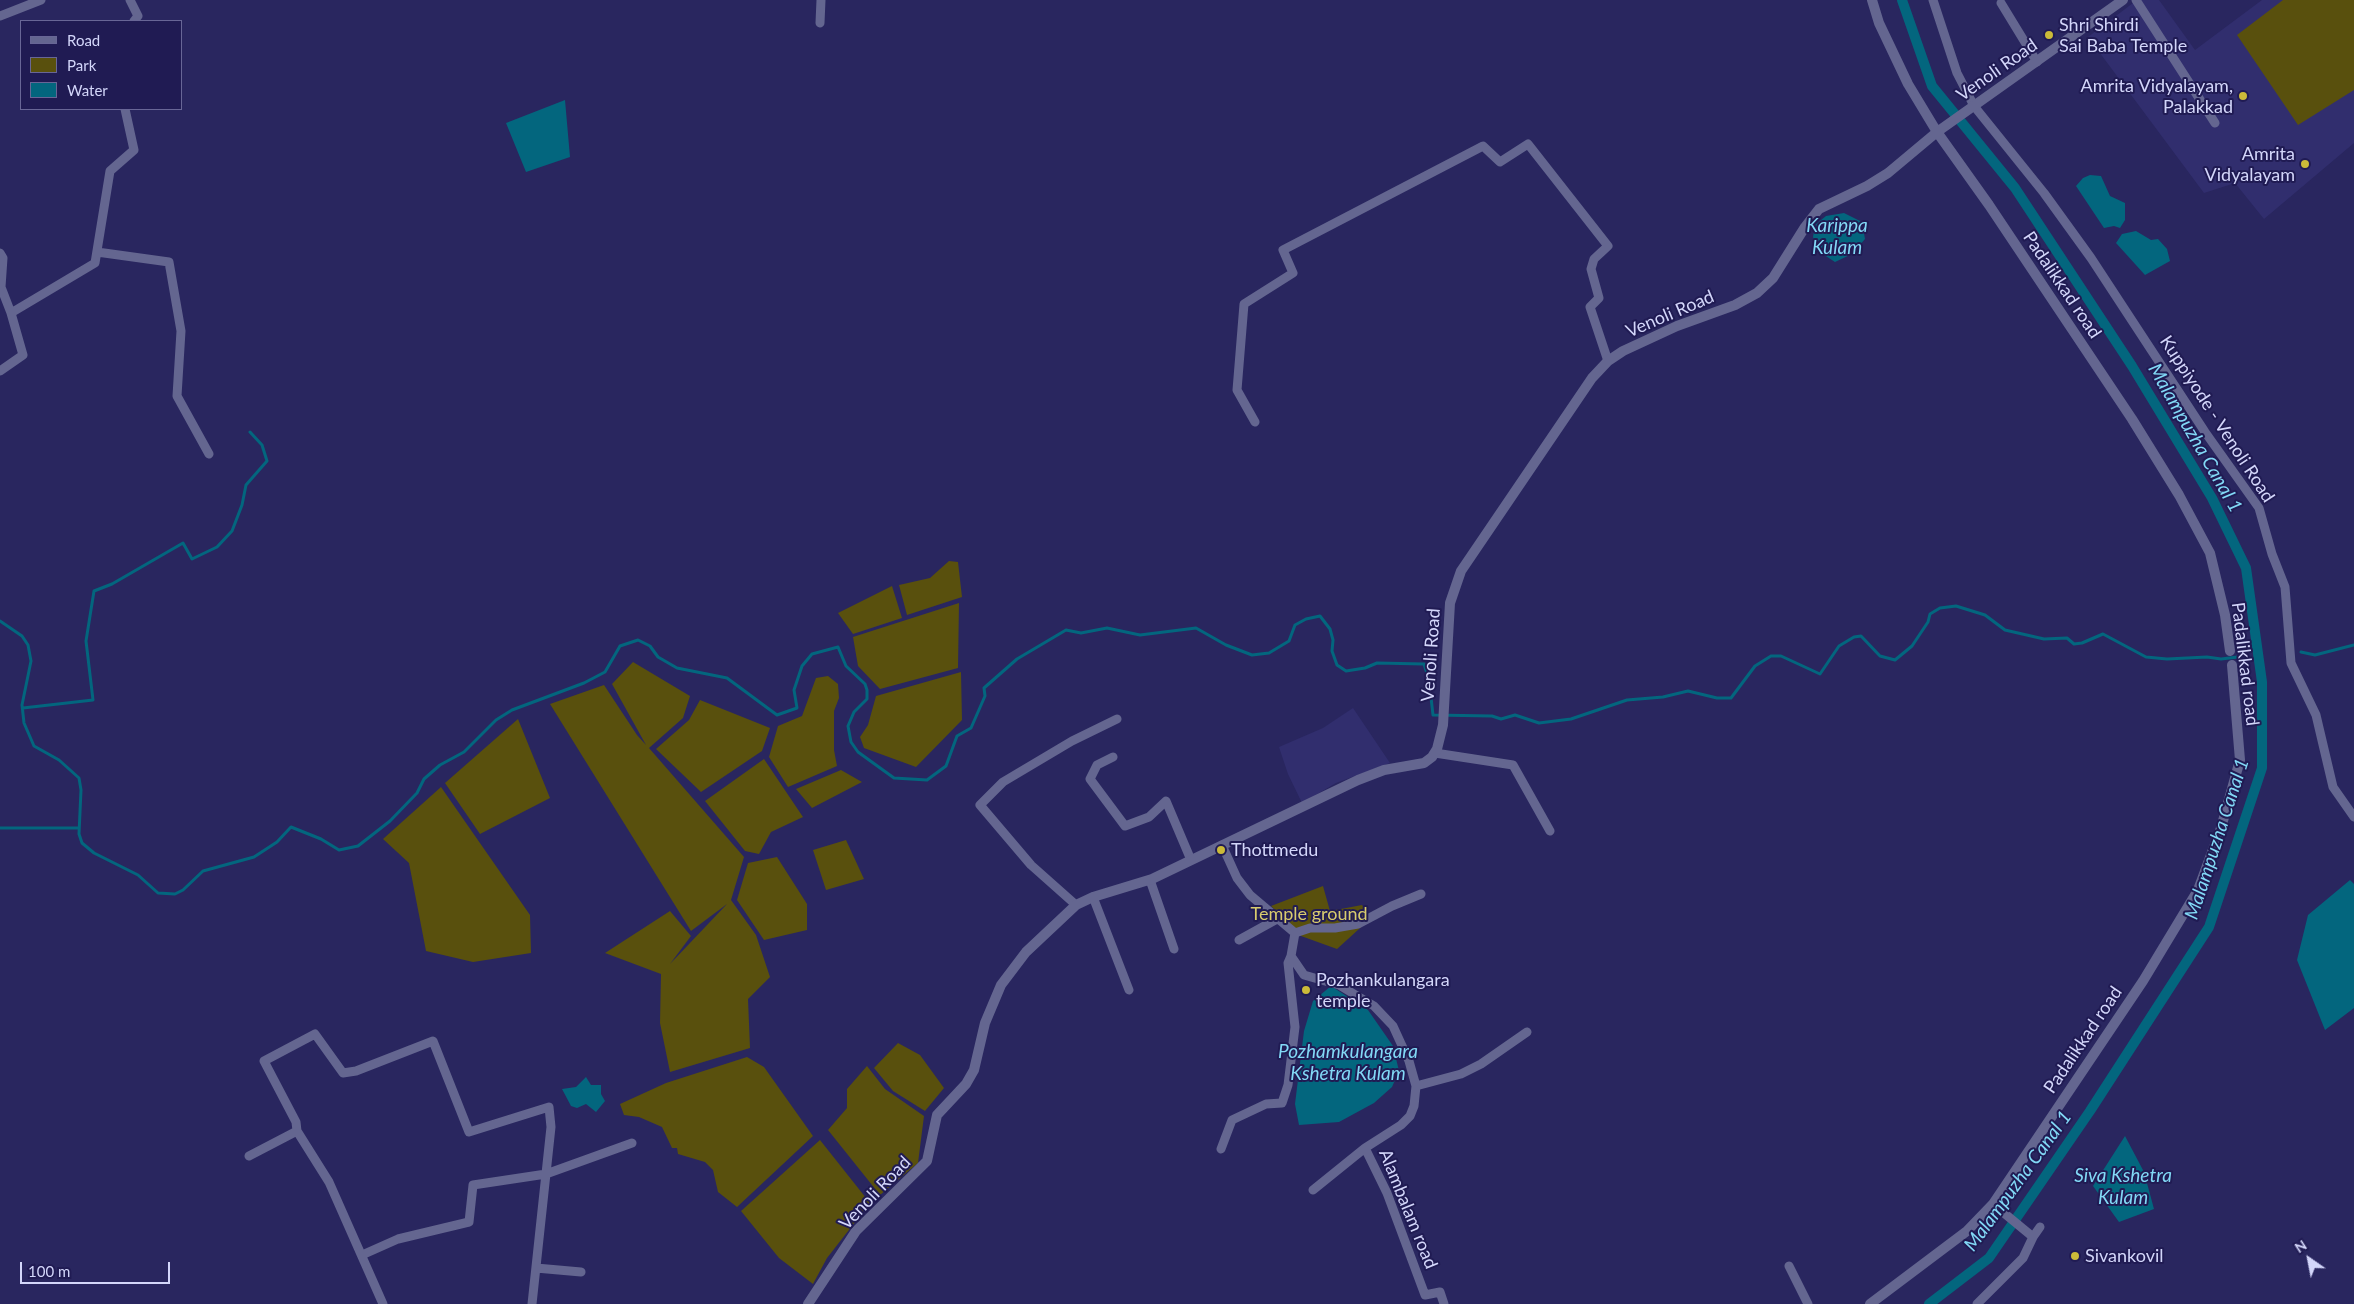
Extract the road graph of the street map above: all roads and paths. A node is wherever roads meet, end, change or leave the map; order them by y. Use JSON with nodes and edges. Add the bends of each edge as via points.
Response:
{"nodes":[{"id":1,"x":41,"y":0,"type":"edge"},
{"id":2,"x":130,"y":0,"type":"edge"},
{"id":3,"x":820,"y":0,"type":"edge"},
{"id":4,"x":1872,"y":0,"type":"edge"},
{"id":5,"x":1933,"y":0,"type":"edge"},
{"id":6,"x":2123,"y":0,"type":"edge"},
{"id":7,"x":2136,"y":0,"type":"edge"},
{"id":8,"x":2001,"y":2,"type":"dead end"},
{"id":9,"x":0,"y":16,"type":"edge"},
{"id":10,"x":135,"y":20,"type":"edge"},
{"id":11,"x":820,"y":23,"type":"dead end"},
{"id":12,"x":2037,"y":62,"type":"junction"},
{"id":13,"x":1974,"y":106,"type":"junction"},
{"id":14,"x":125,"y":110,"type":"edge"},
{"id":15,"x":2215,"y":123,"type":"dead end"},
{"id":16,"x":1940,"y":130,"type":"junction"},
{"id":17,"x":97,"y":252,"type":"junction"},
{"id":18,"x":0,"y":253,"type":"edge"},
{"id":19,"x":11,"y":312,"type":"junction"},
{"id":20,"x":1608,"y":361,"type":"junction"},
{"id":21,"x":0,"y":371,"type":"edge"},
{"id":22,"x":1256,"y":422,"type":"dead end"},
{"id":23,"x":209,"y":454,"type":"dead end"},
{"id":24,"x":2230,"y":651,"type":"joint"},
{"id":25,"x":2232,"y":665,"type":"joint"},
{"id":26,"x":1117,"y":719,"type":"dead end"},
{"id":27,"x":1435,"y":753,"type":"junction"},
{"id":28,"x":1113,"y":757,"type":"dead end"},
{"id":29,"x":2354,"y":817,"type":"edge"},
{"id":30,"x":1550,"y":831,"type":"dead end"},
{"id":31,"x":1222,"y":844,"type":"junction"},
{"id":32,"x":1191,"y":860,"type":"junction"},
{"id":33,"x":1150,"y":880,"type":"junction"},
{"id":34,"x":1421,"y":894,"type":"dead end"},
{"id":35,"x":1093,"y":897,"type":"junction"},
{"id":36,"x":1076,"y":905,"type":"junction"},
{"id":37,"x":1277,"y":919,"type":"junction"},
{"id":38,"x":1295,"y":933,"type":"junction"},
{"id":39,"x":1239,"y":940,"type":"dead end"},
{"id":40,"x":1174,"y":949,"type":"dead end"},
{"id":41,"x":1291,"y":956,"type":"junction"},
{"id":42,"x":1304,"y":976,"type":"junction"},
{"id":43,"x":1290,"y":979,"type":"junction"},
{"id":44,"x":1129,"y":990,"type":"dead end"},
{"id":45,"x":1527,"y":1032,"type":"dead end"},
{"id":46,"x":1416,"y":1086,"type":"junction"},
{"id":47,"x":297,"y":1131,"type":"junction"},
{"id":48,"x":632,"y":1142,"type":"dead end"},
{"id":49,"x":1365,"y":1148,"type":"junction"},
{"id":50,"x":1221,"y":1149,"type":"dead end"},
{"id":51,"x":249,"y":1156,"type":"dead end"},
{"id":52,"x":546,"y":1174,"type":"junction"},
{"id":53,"x":1313,"y":1190,"type":"dead end"},
{"id":54,"x":1993,"y":1204,"type":"junction"},
{"id":55,"x":2040,"y":1227,"type":"dead end"},
{"id":56,"x":2033,"y":1237,"type":"junction"},
{"id":57,"x":362,"y":1255,"type":"junction"},
{"id":58,"x":1789,"y":1266,"type":"dead end"},
{"id":59,"x":536,"y":1268,"type":"junction"},
{"id":60,"x":581,"y":1272,"type":"dead end"},
{"id":61,"x":383,"y":1304,"type":"edge"},
{"id":62,"x":532,"y":1304,"type":"edge"},
{"id":63,"x":808,"y":1304,"type":"edge"},
{"id":64,"x":1444,"y":1304,"type":"edge"},
{"id":65,"x":1808,"y":1304,"type":"edge"},
{"id":66,"x":1870,"y":1304,"type":"edge"},
{"id":67,"x":1977,"y":1304,"type":"edge"}],
"edges":[{"from":1,"to":9,"type":"street"},
{"from":2,"to":10,"type":"street","via":[[138,16]]},
{"from":3,"to":11,"type":"street"},
{"from":4,"to":16,"type":"street","name":"Padalikkad road","via":[[1879,23],[1908,84]]},
{"from":5,"to":13,"type":"street","name":"Kuppiyode - Venoli Road","via":[[1957,73]]},
{"from":6,"to":12,"type":"street","name":"Venoli Road"},
{"from":7,"to":15,"type":"street"},
{"from":8,"to":12,"type":"street"},
{"from":12,"to":13,"type":"street","name":"Venoli Road"},
{"from":13,"to":16,"type":"street","name":"Venoli Road"},
{"from":13,"to":29,"type":"street","name":"Kuppiyode - Venoli Road","via":[[2091,258],[2259,508],[2285,587],[2291,663],[2316,715],[2333,787]]},
{"from":14,"to":17,"type":"street","via":[[134,150],[110,171]]},
{"from":16,"to":20,"type":"street","name":"Venoli Road","via":[[1888,173],[1819,209],[1773,278],[1757,293],[1735,305],[1678,326]]},
{"from":16,"to":24,"type":"street","name":"Padalikkad road","via":[[2179,495],[2210,553]]},
{"from":17,"to":19,"type":"street","via":[[95,263]]},
{"from":17,"to":23,"type":"street","via":[[169,262],[181,331],[177,396]]},
{"from":18,"to":19,"type":"street","via":[[3,258],[1,287]]},
{"from":19,"to":21,"type":"street","via":[[23,356]]},
{"from":20,"to":22,"type":"street","via":[[1590,307],[1599,298],[1591,269],[1594,259],[1608,246],[1528,144],[1500,162],[1483,146],[1283,250],[1293,273],[1244,304],[1237,390]]},
{"from":20,"to":27,"type":"street","name":"Venoli Road","via":[[1577,399],[1461,571],[1450,603],[1443,725]]},
{"from":24,"to":25,"type":"street","name":"Padalikkad road"},
{"from":25,"to":54,"type":"street","name":"Padalikkad road","via":[[2240,760],[2221,828],[2198,890],[2143,981]]},
{"from":26,"to":36,"type":"street","via":[[1072,741],[1003,782],[980,805],[1031,865]]},
{"from":27,"to":30,"type":"street","via":[[1513,765]]},
{"from":27,"to":31,"type":"street","name":"Venoli Road","via":[[1424,763],[1384,770],[1358,780]]},
{"from":28,"to":32,"type":"street","via":[[1097,765],[1090,779],[1126,826],[1149,817],[1166,801]]},
{"from":31,"to":32,"type":"street","name":"Venoli Road"},
{"from":31,"to":37,"type":"street","via":[[1237,878],[1250,895]]},
{"from":32,"to":33,"type":"street","name":"Venoli Road"},
{"from":33,"to":35,"type":"street","name":"Venoli Road"},
{"from":33,"to":40,"type":"street"},
{"from":34,"to":38,"type":"street","via":[[1358,924],[1310,928]]},
{"from":35,"to":36,"type":"street","name":"Venoli Road"},
{"from":35,"to":44,"type":"street"},
{"from":36,"to":63,"type":"street","name":"Venoli Road","via":[[1026,952],[1001,985],[984,1024],[974,1070],[966,1084],[937,1115],[928,1161],[856,1231]]},
{"from":37,"to":38,"type":"street"},
{"from":37,"to":39,"type":"street"},
{"from":38,"to":41,"type":"street"},
{"from":41,"to":42,"type":"street"},
{"from":41,"to":43,"type":"street","via":[[1288,963]]},
{"from":42,"to":43,"type":"street"},
{"from":42,"to":46,"type":"street","name":"Alambalam road","via":[[1340,985],[1380,1013],[1393,1026]]},
{"from":43,"to":50,"type":"street","via":[[1294,1027],[1288,1085],[1282,1103],[1266,1104],[1232,1120]]},
{"from":45,"to":46,"type":"street","via":[[1461,1074]]},
{"from":46,"to":49,"type":"street","name":"Alambalam road","via":[[1410,1116]]},
{"from":47,"to":51,"type":"street"},
{"from":47,"to":52,"type":"street","via":[[296,1122],[264,1061],[316,1034],[343,1073],[433,1041],[469,1132],[549,1107],[551,1128]]},
{"from":47,"to":57,"type":"street","via":[[330,1182]]},
{"from":48,"to":52,"type":"street"},
{"from":49,"to":53,"type":"street"},
{"from":49,"to":64,"type":"street","name":"Alambalam road","via":[[1387,1193],[1425,1295],[1440,1292]]},
{"from":52,"to":57,"type":"street","via":[[473,1186],[469,1222],[398,1239]]},
{"from":52,"to":59,"type":"street"},
{"from":54,"to":56,"type":"street"},
{"from":54,"to":66,"type":"street","name":"Padalikkad road","via":[[1967,1231]]},
{"from":55,"to":56,"type":"street"},
{"from":56,"to":67,"type":"street","via":[[2023,1258]]},
{"from":57,"to":61,"type":"street"},
{"from":58,"to":65,"type":"street"},
{"from":59,"to":60,"type":"street"},
{"from":59,"to":62,"type":"street"}]}
